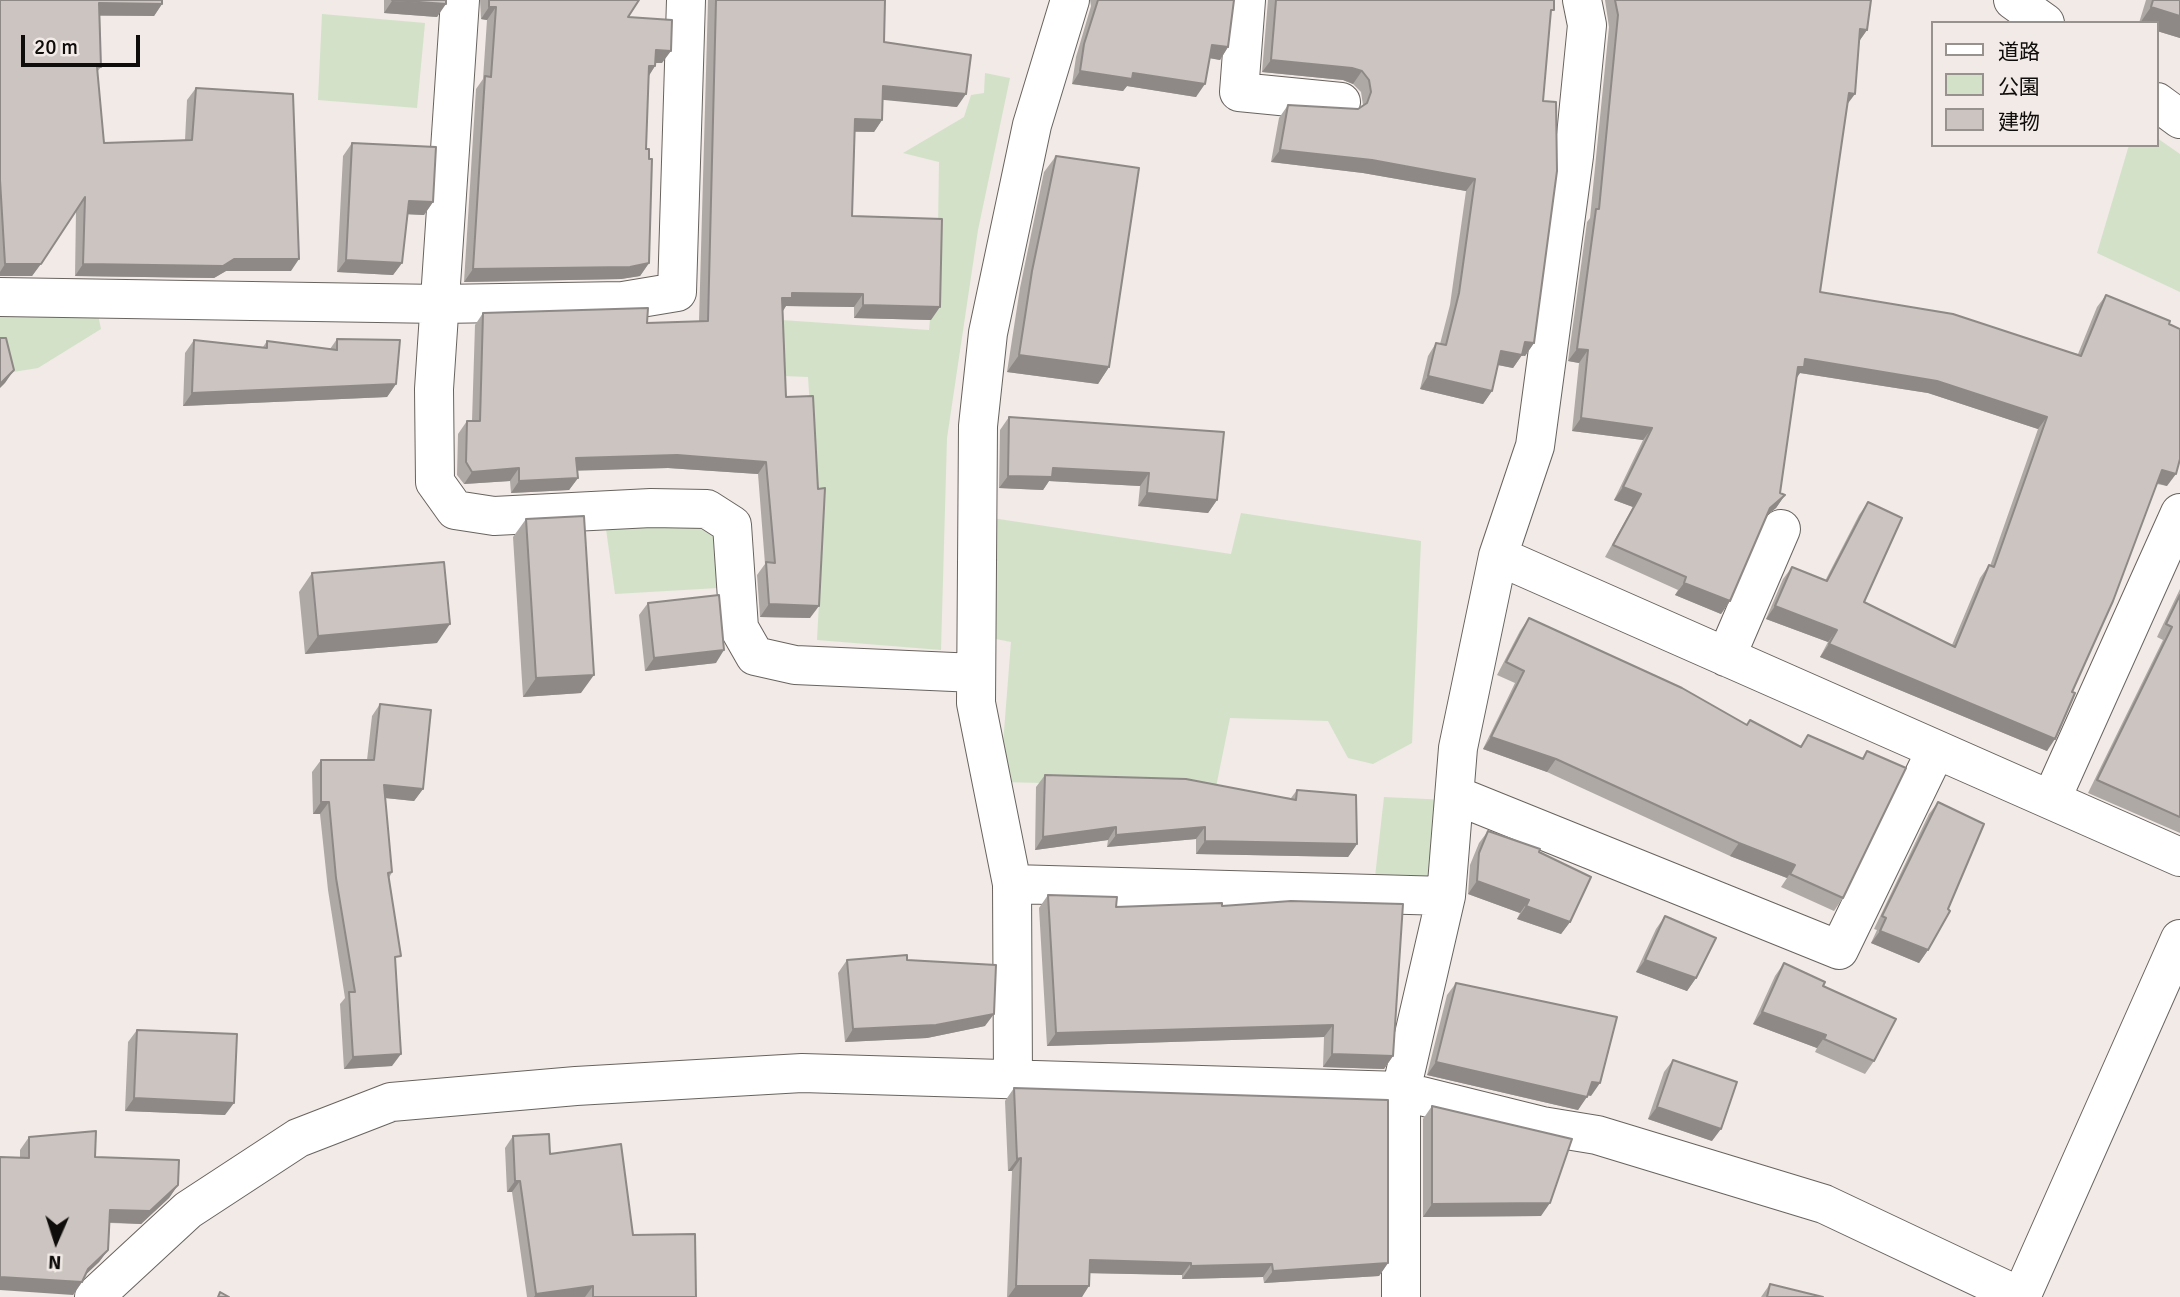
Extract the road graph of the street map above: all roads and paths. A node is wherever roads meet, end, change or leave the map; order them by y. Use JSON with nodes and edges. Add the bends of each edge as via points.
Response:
{"nodes":[{"id":1,"x":460,"y":0,"type":"edge"},
{"id":2,"x":686,"y":0,"type":"edge"},
{"id":3,"x":1070,"y":0,"type":"edge"},
{"id":4,"x":1246,"y":0,"type":"edge"},
{"id":5,"x":1583,"y":0,"type":"edge"},
{"id":6,"x":2013,"y":0,"type":"edge"},
{"id":7,"x":2042,"y":21,"type":"edge"},
{"id":8,"x":1341,"y":102,"type":"dead end"},
{"id":9,"x":2159,"y":103,"type":"edge"},
{"id":10,"x":2180,"y":118,"type":"edge"},
{"id":11,"x":0,"y":297,"type":"edge"},
{"id":12,"x":440,"y":304,"type":"junction"},
{"id":13,"x":2180,"y":513,"type":"edge"},
{"id":14,"x":1781,"y":529,"type":"dead end"},
{"id":15,"x":1498,"y":556,"type":"junction"},
{"id":16,"x":1726,"y":657,"type":"junction"},
{"id":17,"x":976,"y":673,"type":"junction"},
{"id":18,"x":1936,"y":750,"type":"junction"},
{"id":19,"x":1455,"y":795,"type":"junction"},
{"id":20,"x":2051,"y":800,"type":"junction"},
{"id":21,"x":2180,"y":857,"type":"edge"},
{"id":22,"x":1012,"y":884,"type":"junction"},
{"id":23,"x":1446,"y":896,"type":"junction"},
{"id":24,"x":2180,"y":939,"type":"edge"},
{"id":25,"x":1013,"y":1079,"type":"junction"},
{"id":26,"x":1401,"y":1091,"type":"junction"},
{"id":27,"x":94,"y":1297,"type":"edge"},
{"id":28,"x":1401,"y":1297,"type":"edge"},
{"id":29,"x":2021,"y":1297,"type":"edge"}],
"edges":[{"from":1,"to":12,"type":"street"},
{"from":2,"to":12,"type":"street","via":[[677,292],[622,301]]},
{"from":3,"to":17,"type":"street","via":[[1032,125],[988,333],[978,426]]},
{"from":4,"to":8,"type":"street","via":[[1239,92]]},
{"from":5,"to":15,"type":"street","via":[[1587,25],[1576,143],[1535,446]]},
{"from":6,"to":7,"type":"street"},
{"from":9,"to":10,"type":"street"},
{"from":11,"to":12,"type":"street"},
{"from":12,"to":17,"type":"street","via":[[434,389],[435,482],[455,510],[494,516],[707,509],[732,525],[739,628],[755,656],[795,665]]},
{"from":13,"to":20,"type":"street"},
{"from":14,"to":16,"type":"street"},
{"from":15,"to":16,"type":"street"},
{"from":15,"to":19,"type":"street","via":[[1458,748]]},
{"from":16,"to":18,"type":"street"},
{"from":17,"to":22,"type":"street","via":[[976,703]]},
{"from":18,"to":19,"type":"street","via":[[1839,950]]},
{"from":18,"to":20,"type":"street"},
{"from":19,"to":23,"type":"street"},
{"from":20,"to":21,"type":"street"},
{"from":22,"to":23,"type":"street"},
{"from":22,"to":25,"type":"street"},
{"from":23,"to":26,"type":"street"},
{"from":24,"to":29,"type":"street"},
{"from":25,"to":26,"type":"street"},
{"from":25,"to":27,"type":"street","via":[[802,1073],[391,1102],[298,1138],[210,1195]]},
{"from":26,"to":28,"type":"street"},
{"from":26,"to":29,"type":"street","via":[[1597,1135],[1824,1204]]}]}
